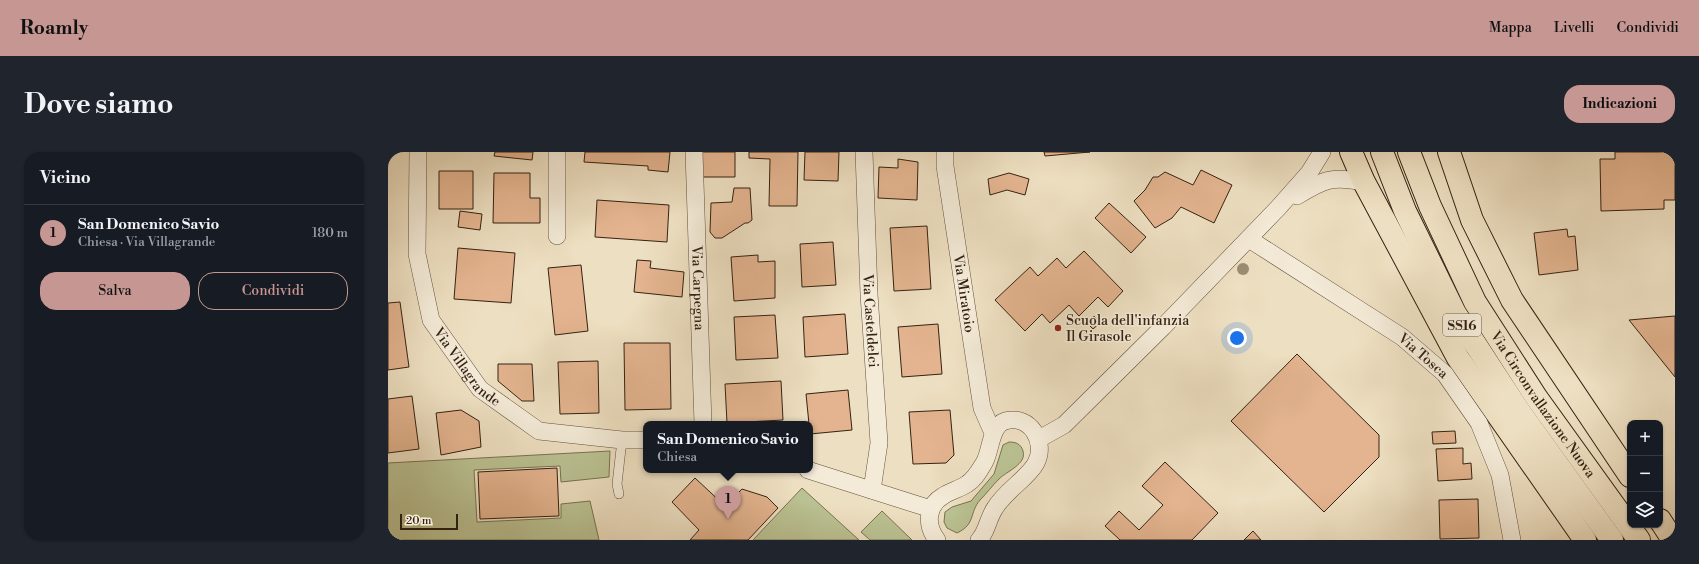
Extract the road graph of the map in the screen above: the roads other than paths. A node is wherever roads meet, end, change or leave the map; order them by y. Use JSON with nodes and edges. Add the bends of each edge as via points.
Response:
{"nodes":[{"id":1,"x":418,"y":152,"type":"edge"},
{"id":2,"x":557,"y":152,"type":"edge"},
{"id":3,"x":694,"y":152,"type":"edge"},
{"id":4,"x":864,"y":152,"type":"edge"},
{"id":5,"x":945,"y":152,"type":"edge"},
{"id":6,"x":1322,"y":152,"type":"edge"},
{"id":7,"x":1351,"y":152,"type":"edge"},
{"id":8,"x":1382,"y":152,"type":"edge"},
{"id":9,"x":1409,"y":152,"type":"edge"},
{"id":10,"x":1449,"y":152,"type":"edge"},
{"id":11,"x":1364,"y":182,"type":"junction"},
{"id":12,"x":1278,"y":208,"type":"junction"},
{"id":13,"x":557,"y":236,"type":"dead end"},
{"id":14,"x":1249,"y":239,"type":"junction"},
{"id":15,"x":703,"y":421,"type":"edge"},
{"id":16,"x":993,"y":433,"type":"junction"},
{"id":17,"x":1039,"y":439,"type":"junction"},
{"id":18,"x":622,"y":440,"type":"junction"},
{"id":19,"x":643,"y":440,"type":"edge"},
{"id":20,"x":813,"y":472,"type":"edge"},
{"id":21,"x":1627,"y":472,"type":"edge"},
{"id":22,"x":872,"y":490,"type":"junction"},
{"id":23,"x":619,"y":494,"type":"dead end"},
{"id":24,"x":931,"y":509,"type":"junction"},
{"id":25,"x":1663,"y":525,"type":"edge"},
{"id":26,"x":981,"y":539,"type":"edge"},
{"id":27,"x":937,"y":540,"type":"edge"},
{"id":28,"x":1512,"y":540,"type":"edge"},
{"id":29,"x":1585,"y":540,"type":"edge"},
{"id":30,"x":1612,"y":540,"type":"edge"},
{"id":31,"x":1639,"y":540,"type":"edge"},
{"id":32,"x":1673,"y":540,"type":"edge"}],
"edges":[{"from":1,"to":18,"type":"street","name":"Via Villagrande","via":[[417,254],[431,320],[480,388],[539,431]]},
{"from":2,"to":13,"type":"street"},
{"from":3,"to":15,"type":"street","name":"Via Carpegna"},
{"from":4,"to":22,"type":"street","name":"Via Casteldelci","via":[[869,294],[879,443]]},
{"from":5,"to":16,"type":"street","name":"Via Miratoio","via":[[955,238],[982,408]]},
{"from":6,"to":12,"type":"street","via":[[1310,173]]},
{"from":7,"to":11,"type":"main road"},
{"from":8,"to":30,"type":"main road","name":"Via Circonvallazione Nuova","number":"SS16","via":[[1405,211],[1455,313],[1519,411]]},
{"from":9,"to":31,"type":"main road","name":"Via Circonvallazione Nuova","number":"SS16","via":[[1430,206],[1475,302],[1536,397]]},
{"from":10,"to":21,"type":"main road","via":[[1472,220],[1512,300]]},
{"from":11,"to":12,"type":"street","via":[[1333,179],[1317,183]]},
{"from":11,"to":29,"type":"main road","via":[[1458,358]]},
{"from":12,"to":14,"type":"street"},
{"from":14,"to":17,"type":"street","via":[[1064,425]]},
{"from":14,"to":28,"type":"street","name":"Via Tosca","via":[[1402,337],[1445,374],[1479,423],[1500,475]]},
{"from":16,"to":17,"type":"street","via":[[1003,422],[1016,420],[1030,426]]},
{"from":16,"to":24,"type":"street","via":[[986,459],[977,476],[944,495]]},
{"from":17,"to":26,"type":"street","via":[[1040,451],[1036,464],[994,508]]},
{"from":18,"to":19,"type":"street","name":"Via Villagrande"},
{"from":18,"to":23,"type":"lane","via":[[617,484]]},
{"from":20,"to":22,"type":"street"},
{"from":22,"to":24,"type":"street"},
{"from":24,"to":27,"type":"street","via":[[929,526]]},
{"from":25,"to":32,"type":"main road"}]}
